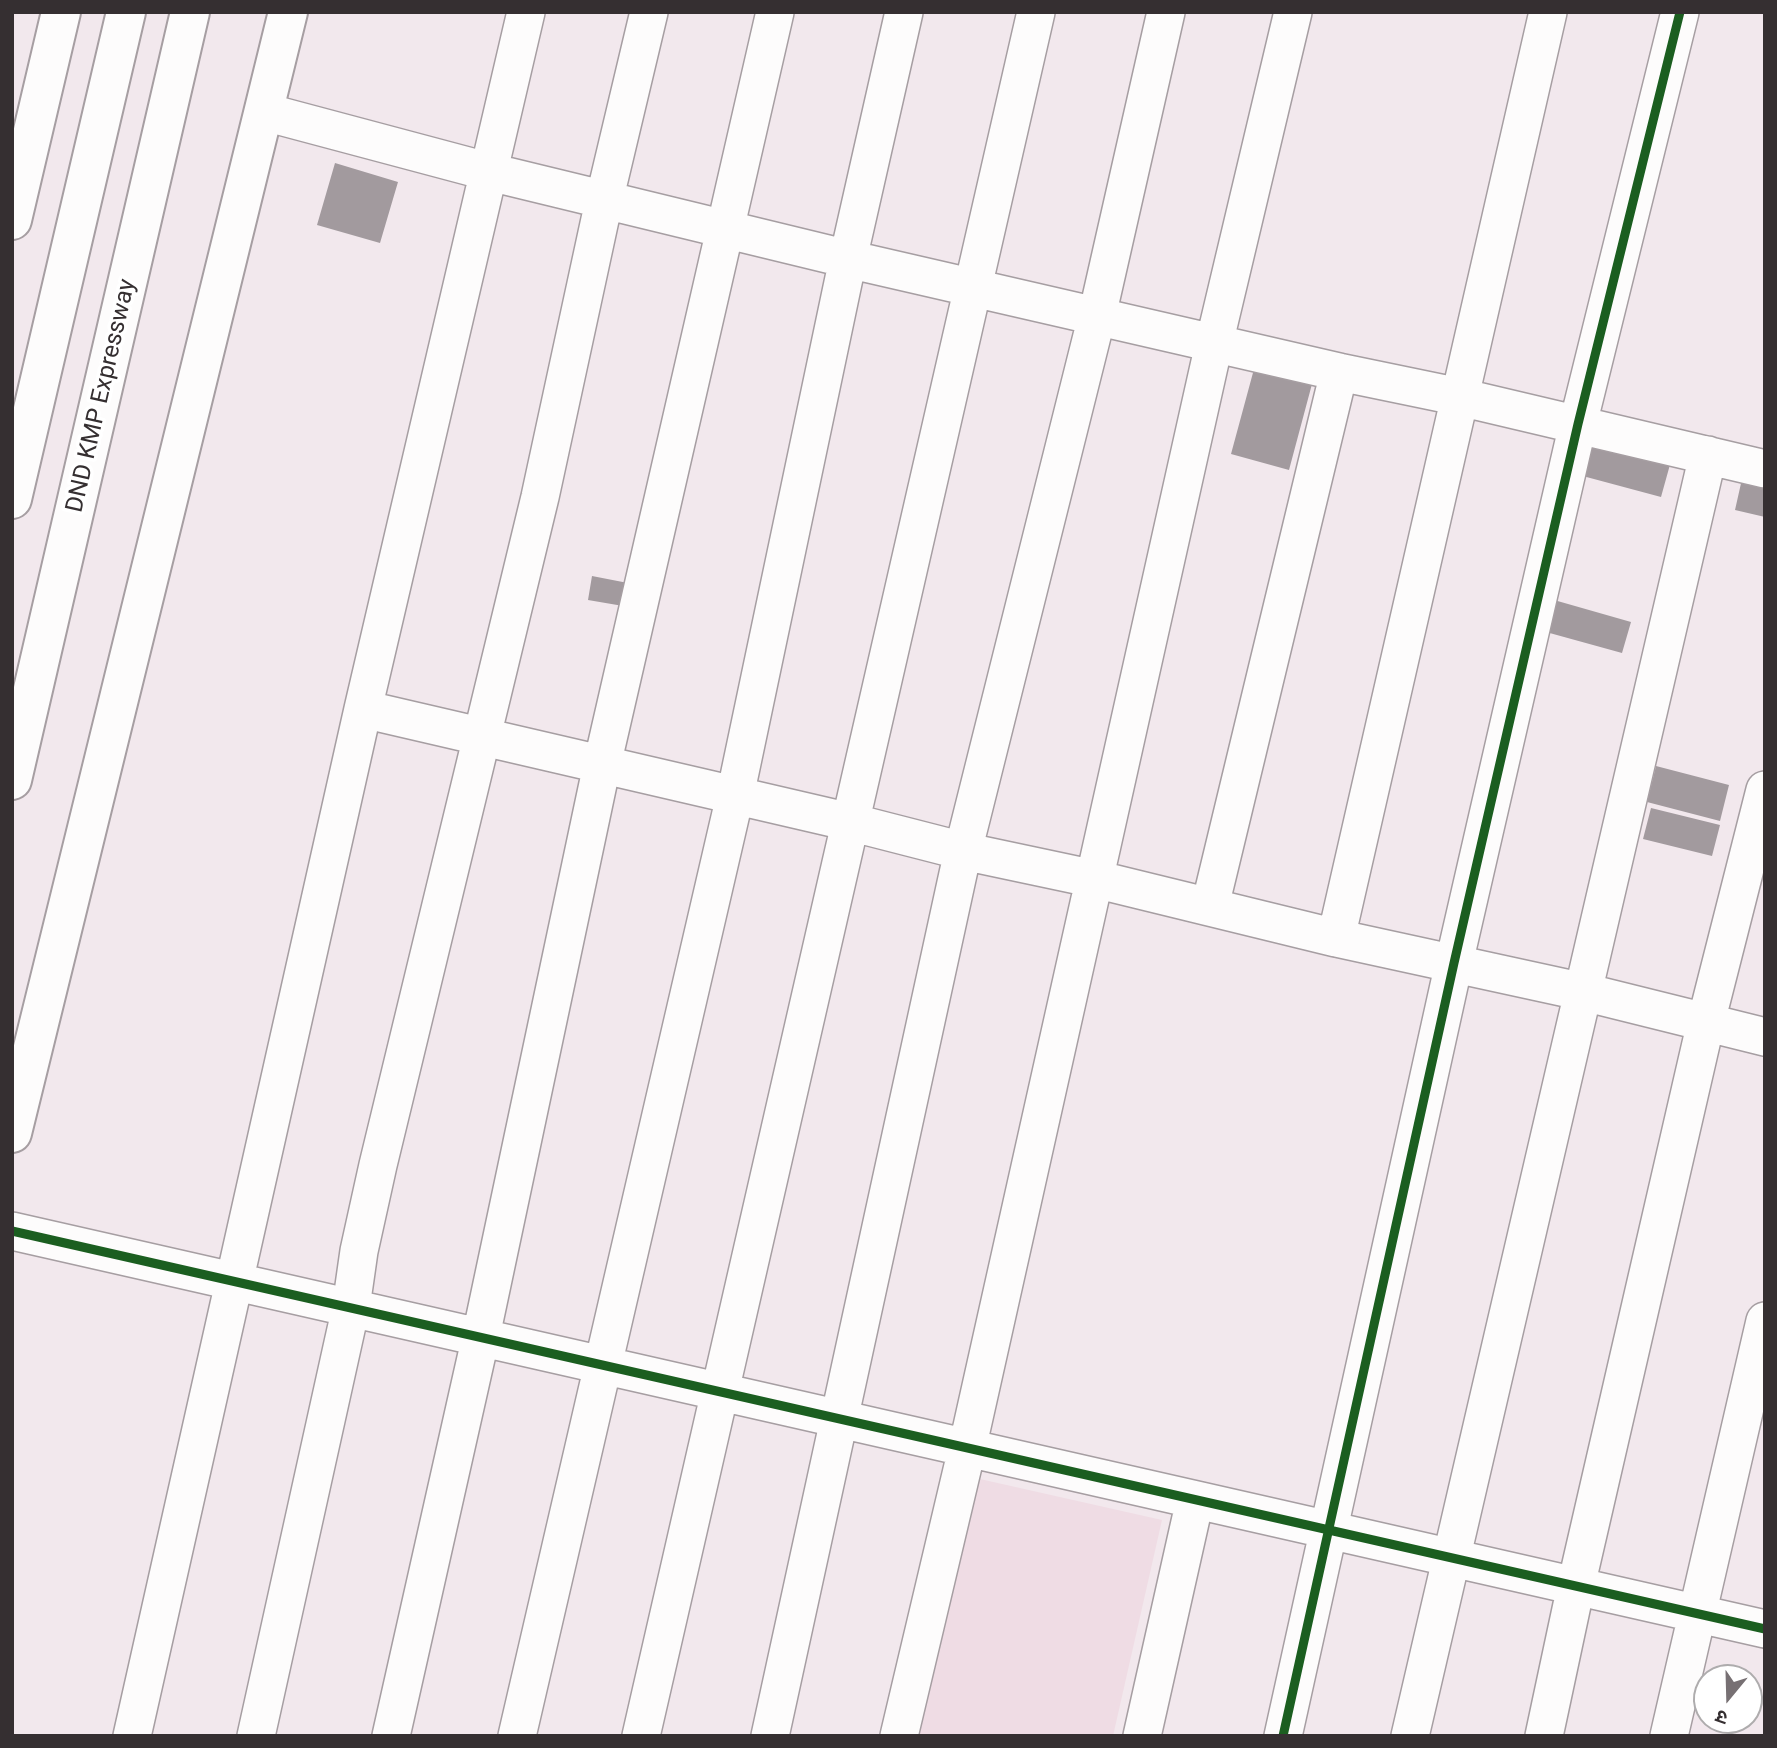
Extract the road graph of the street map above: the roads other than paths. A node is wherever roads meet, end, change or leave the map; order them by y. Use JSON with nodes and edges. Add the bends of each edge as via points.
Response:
{"nodes":[{"id":1,"x":61,"y":12,"type":"edge"},
{"id":2,"x":125,"y":12,"type":"edge"},
{"id":3,"x":191,"y":12,"type":"edge"},
{"id":4,"x":288,"y":12,"type":"edge"},
{"id":5,"x":526,"y":12,"type":"edge"},
{"id":6,"x":649,"y":12,"type":"edge"},
{"id":7,"x":775,"y":12,"type":"edge"},
{"id":8,"x":904,"y":12,"type":"edge"},
{"id":9,"x":1035,"y":12,"type":"edge"},
{"id":10,"x":1166,"y":12,"type":"edge"},
{"id":11,"x":1293,"y":12,"type":"edge"},
{"id":12,"x":1548,"y":12,"type":"edge"},
{"id":13,"x":1680,"y":12,"type":"edge"},
{"id":14,"x":265,"y":112,"type":"junction"},
{"id":15,"x":490,"y":172,"type":"junction"},
{"id":16,"x":604,"y":201,"type":"junction"},
{"id":17,"x":12,"y":220,"type":"edge"},
{"id":18,"x":724,"y":229,"type":"junction"},
{"id":19,"x":848,"y":259,"type":"junction"},
{"id":20,"x":974,"y":288,"type":"junction"},
{"id":21,"x":1097,"y":316,"type":"junction"},
{"id":22,"x":1214,"y":344,"type":"junction"},
{"id":23,"x":1339,"y":372,"type":"junction"},
{"id":24,"x":1460,"y":397,"type":"junction"},
{"id":25,"x":1578,"y":424,"type":"junction"},
{"id":26,"x":1708,"y":456,"type":"junction"},
{"id":27,"x":1765,"y":469,"type":"edge"},
{"id":28,"x":12,"y":499,"type":"edge"},
{"id":29,"x":363,"y":709,"type":"junction"},
{"id":30,"x":482,"y":738,"type":"junction"},
{"id":31,"x":602,"y":765,"type":"junction"},
{"id":32,"x":12,"y":780,"type":"edge"},
{"id":33,"x":1765,"y":790,"type":"edge"},
{"id":34,"x":735,"y":796,"type":"junction"},
{"id":35,"x":850,"y":822,"type":"junction"},
{"id":36,"x":963,"y":851,"type":"junction"},
{"id":37,"x":1096,"y":878,"type":"junction"},
{"id":38,"x":1210,"y":906,"type":"junction"},
{"id":39,"x":1336,"y":937,"type":"junction"},
{"id":40,"x":1454,"y":963,"type":"junction"},
{"id":41,"x":1584,"y":992,"type":"junction"},
{"id":42,"x":1706,"y":1022,"type":"junction"},
{"id":43,"x":1765,"y":1037,"type":"edge"},
{"id":44,"x":12,"y":1133,"type":"edge"},
{"id":45,"x":12,"y":1231,"type":"edge"},
{"id":46,"x":235,"y":1280,"type":"junction"},
{"id":47,"x":351,"y":1307,"type":"junction"},
{"id":48,"x":1765,"y":1321,"type":"edge"},
{"id":49,"x":481,"y":1336,"type":"junction"},
{"id":50,"x":604,"y":1365,"type":"junction"},
{"id":51,"x":719,"y":1391,"type":"junction"},
{"id":52,"x":841,"y":1418,"type":"junction"},
{"id":53,"x":967,"y":1448,"type":"junction"},
{"id":54,"x":1195,"y":1500,"type":"junction"},
{"id":55,"x":1329,"y":1530,"type":"junction"},
{"id":56,"x":1450,"y":1558,"type":"junction"},
{"id":57,"x":1576,"y":1586,"type":"junction"},
{"id":58,"x":1698,"y":1614,"type":"junction"},
{"id":59,"x":1765,"y":1629,"type":"edge"},
{"id":60,"x":132,"y":1736,"type":"edge"},
{"id":61,"x":256,"y":1736,"type":"edge"},
{"id":62,"x":391,"y":1736,"type":"edge"},
{"id":63,"x":517,"y":1736,"type":"edge"},
{"id":64,"x":641,"y":1736,"type":"edge"},
{"id":65,"x":770,"y":1736,"type":"edge"},
{"id":66,"x":899,"y":1736,"type":"edge"},
{"id":67,"x":1142,"y":1736,"type":"edge"},
{"id":68,"x":1283,"y":1736,"type":"edge"},
{"id":69,"x":1410,"y":1736,"type":"edge"},
{"id":70,"x":1544,"y":1736,"type":"edge"},
{"id":71,"x":1669,"y":1736,"type":"edge"}],
"edges":[{"from":1,"to":17,"type":"main road"},
{"from":2,"to":28,"type":"main road"},
{"from":3,"to":32,"type":"main road","name":"DND KMP Expressway"},
{"from":4,"to":14,"type":"main road"},
{"from":5,"to":15,"type":"street"},
{"from":6,"to":16,"type":"street"},
{"from":7,"to":18,"type":"street"},
{"from":8,"to":19,"type":"street"},
{"from":9,"to":20,"type":"street"},
{"from":10,"to":21,"type":"street"},
{"from":11,"to":22,"type":"street"},
{"from":12,"to":24,"type":"street"},
{"from":13,"to":25,"type":"street"},
{"from":14,"to":15,"type":"street"},
{"from":14,"to":44,"type":"main road"},
{"from":15,"to":16,"type":"street"},
{"from":15,"to":29,"type":"street"},
{"from":16,"to":18,"type":"street"},
{"from":16,"to":30,"type":"street"},
{"from":18,"to":19,"type":"street"},
{"from":18,"to":31,"type":"street"},
{"from":19,"to":20,"type":"street"},
{"from":19,"to":34,"type":"street"},
{"from":20,"to":21,"type":"street"},
{"from":20,"to":35,"type":"street"},
{"from":21,"to":22,"type":"street"},
{"from":21,"to":36,"type":"street"},
{"from":22,"to":23,"type":"street"},
{"from":22,"to":37,"type":"street"},
{"from":23,"to":24,"type":"street"},
{"from":23,"to":38,"type":"street"},
{"from":24,"to":25,"type":"street"},
{"from":24,"to":39,"type":"street"},
{"from":25,"to":26,"type":"street"},
{"from":25,"to":40,"type":"street"},
{"from":26,"to":27,"type":"street"},
{"from":26,"to":41,"type":"street"},
{"from":29,"to":30,"type":"street"},
{"from":29,"to":46,"type":"street"},
{"from":30,"to":31,"type":"street"},
{"from":30,"to":47,"type":"street","via":[[378,1165]]},
{"from":31,"to":34,"type":"street"},
{"from":31,"to":49,"type":"street"},
{"from":33,"to":42,"type":"street"},
{"from":34,"to":35,"type":"street"},
{"from":34,"to":50,"type":"street"},
{"from":35,"to":36,"type":"street"},
{"from":35,"to":51,"type":"street"},
{"from":36,"to":37,"type":"street"},
{"from":36,"to":52,"type":"street"},
{"from":37,"to":38,"type":"street"},
{"from":37,"to":53,"type":"street"},
{"from":38,"to":39,"type":"street"},
{"from":39,"to":40,"type":"street"},
{"from":40,"to":41,"type":"street"},
{"from":40,"to":55,"type":"street"},
{"from":41,"to":42,"type":"street"},
{"from":41,"to":56,"type":"street"},
{"from":42,"to":43,"type":"street"},
{"from":42,"to":57,"type":"street"},
{"from":45,"to":46,"type":"street"},
{"from":46,"to":47,"type":"street"},
{"from":46,"to":60,"type":"street"},
{"from":47,"to":49,"type":"street"},
{"from":47,"to":61,"type":"street"},
{"from":48,"to":58,"type":"street"},
{"from":49,"to":50,"type":"street"},
{"from":49,"to":62,"type":"street"},
{"from":50,"to":51,"type":"street"},
{"from":50,"to":63,"type":"street"},
{"from":51,"to":52,"type":"street"},
{"from":51,"to":64,"type":"street"},
{"from":52,"to":53,"type":"street"},
{"from":52,"to":65,"type":"street"},
{"from":53,"to":54,"type":"street"},
{"from":53,"to":66,"type":"street"},
{"from":54,"to":55,"type":"street"},
{"from":54,"to":67,"type":"street"},
{"from":55,"to":56,"type":"street"},
{"from":55,"to":68,"type":"street"},
{"from":56,"to":57,"type":"street"},
{"from":56,"to":69,"type":"street"},
{"from":57,"to":58,"type":"street"},
{"from":57,"to":70,"type":"street"},
{"from":58,"to":59,"type":"street"},
{"from":58,"to":71,"type":"street"}]}
